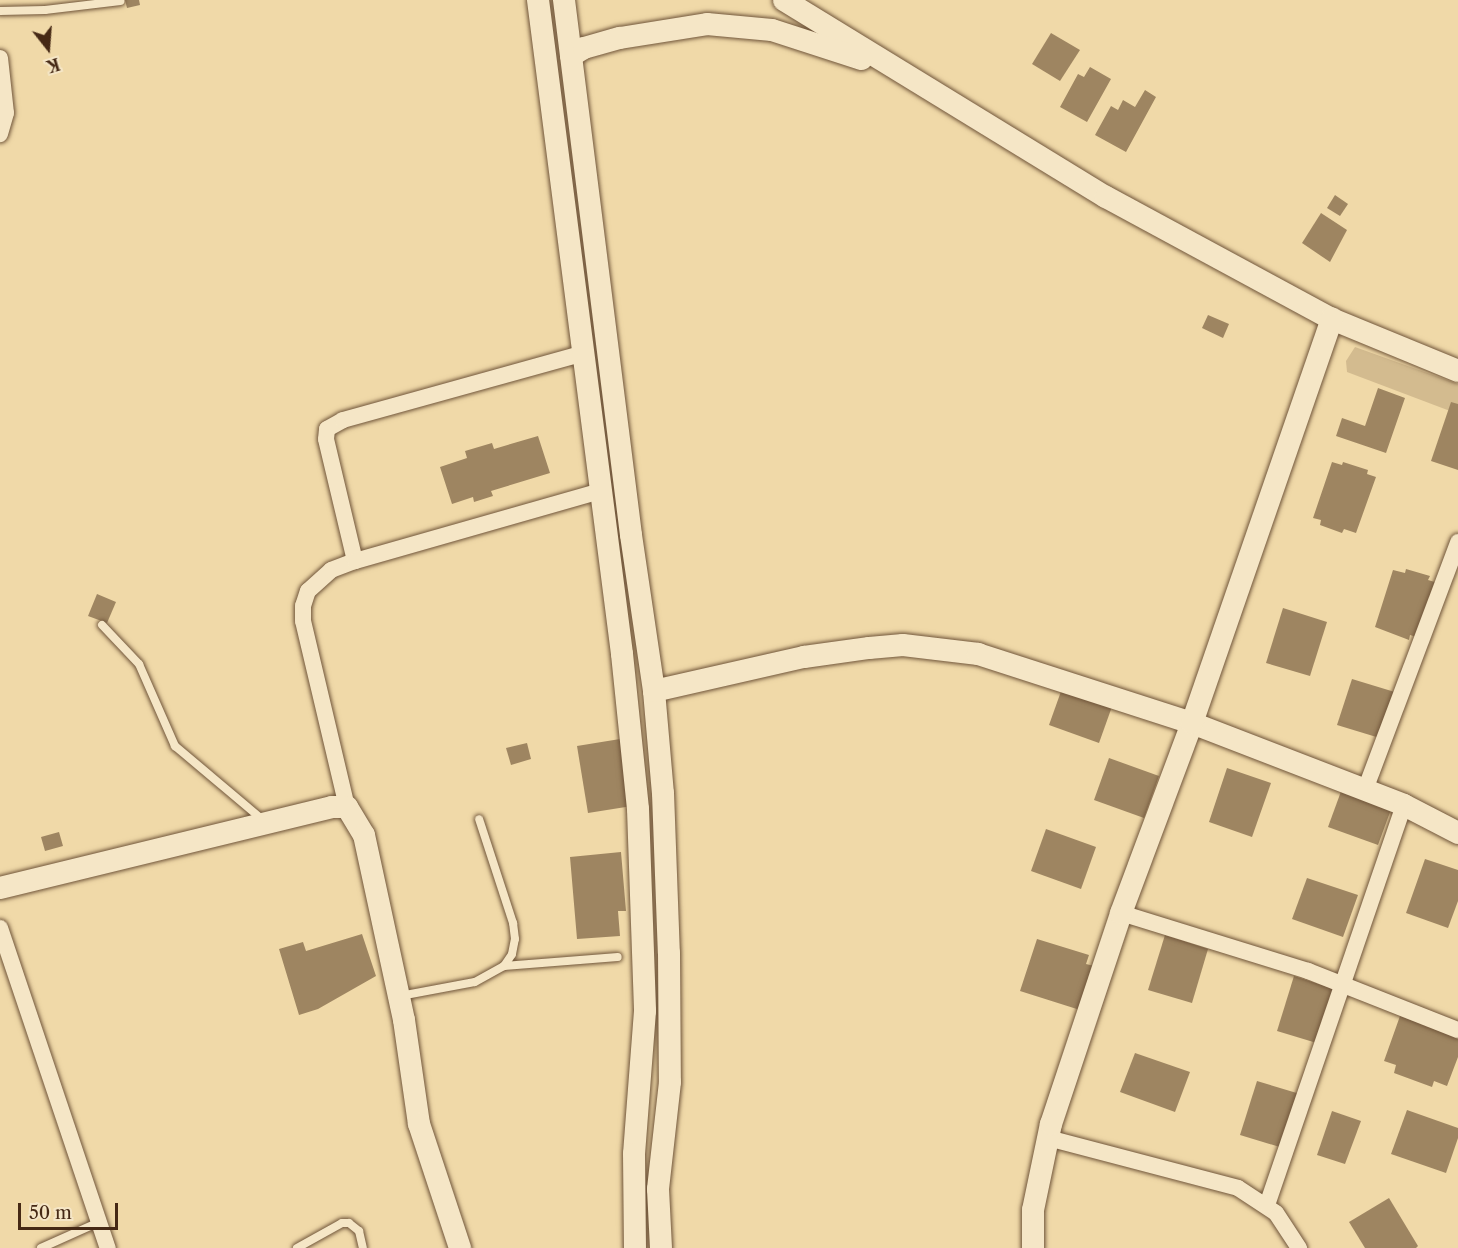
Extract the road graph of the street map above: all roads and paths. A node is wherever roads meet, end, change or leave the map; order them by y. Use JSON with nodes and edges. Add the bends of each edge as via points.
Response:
{"nodes":[{"id":1,"x":538,"y":0,"type":"edge"},
{"id":2,"x":564,"y":0,"type":"edge"},
{"id":3,"x":784,"y":0,"type":"edge"},
{"id":4,"x":120,"y":1,"type":"edge"},
{"id":5,"x":0,"y":11,"type":"edge"},
{"id":6,"x":571,"y":56,"type":"junction"},
{"id":7,"x":0,"y":58,"type":"edge"},
{"id":8,"x":900,"y":72,"type":"junction"},
{"id":9,"x":0,"y":134,"type":"edge"},
{"id":10,"x":1332,"y":319,"type":"junction"},
{"id":11,"x":584,"y":353,"type":"junction"},
{"id":12,"x":1458,"y":371,"type":"edge"},
{"id":13,"x":601,"y":491,"type":"junction"},
{"id":14,"x":1458,"y":542,"type":"edge"},
{"id":15,"x":355,"y":561,"type":"junction"},
{"id":16,"x":102,"y":625,"type":"dead end"},
{"id":17,"x":654,"y":691,"type":"junction"},
{"id":18,"x":1192,"y":723,"type":"junction"},
{"id":19,"x":1365,"y":790,"type":"junction"},
{"id":20,"x":1404,"y":805,"type":"junction"},
{"id":21,"x":347,"y":807,"type":"junction"},
{"id":22,"x":479,"y":819,"type":"dead end"},
{"id":23,"x":267,"y":823,"type":"junction"},
{"id":24,"x":1458,"y":833,"type":"edge"},
{"id":25,"x":0,"y":888,"type":"edge"},
{"id":26,"x":1121,"y":913,"type":"junction"},
{"id":27,"x":0,"y":928,"type":"edge"},
{"id":28,"x":618,"y":957,"type":"dead end"},
{"id":29,"x":504,"y":966,"type":"junction"},
{"id":30,"x":1344,"y":986,"type":"junction"},
{"id":31,"x":399,"y":996,"type":"junction"},
{"id":32,"x":1458,"y":1030,"type":"edge"},
{"id":33,"x":1048,"y":1137,"type":"junction"},
{"id":34,"x":1267,"y":1205,"type":"junction"},
{"id":35,"x":99,"y":1221,"type":"junction"},
{"id":36,"x":41,"y":1248,"type":"edge"},
{"id":37,"x":108,"y":1248,"type":"edge"},
{"id":38,"x":297,"y":1248,"type":"edge"},
{"id":39,"x":363,"y":1248,"type":"edge"},
{"id":40,"x":460,"y":1248,"type":"edge"},
{"id":41,"x":635,"y":1248,"type":"edge"},
{"id":42,"x":661,"y":1248,"type":"edge"},
{"id":43,"x":1033,"y":1248,"type":"edge"},
{"id":44,"x":1299,"y":1248,"type":"edge"}],
"edges":[{"from":1,"to":11,"type":"main road"},
{"from":2,"to":6,"type":"main road"},
{"from":3,"to":8,"type":"main road"},
{"from":4,"to":5,"type":"lane"},
{"from":6,"to":8,"type":"main road","via":[[584,48],[620,38],[707,24],[772,30]]},
{"from":6,"to":17,"type":"main road"},
{"from":7,"to":9,"type":"street","via":[[6,112]]},
{"from":8,"to":10,"type":"main road","via":[[1107,197]]},
{"from":10,"to":12,"type":"main road"},
{"from":10,"to":18,"type":"main road"},
{"from":11,"to":13,"type":"main road"},
{"from":11,"to":15,"type":"street","via":[[343,420],[327,429],[326,439]]},
{"from":13,"to":15,"type":"street"},
{"from":13,"to":41,"type":"main road","via":[[637,797],[641,868],[645,1011],[634,1154]]},
{"from":14,"to":19,"type":"street"},
{"from":15,"to":21,"type":"street","via":[[332,570],[317,582],[308,591],[303,606],[303,621]]},
{"from":16,"to":23,"type":"lane","via":[[139,664],[169,735],[183,755]]},
{"from":17,"to":18,"type":"main road","via":[[804,657],[903,645],[978,654]]},
{"from":17,"to":42,"type":"main road","via":[[663,793],[669,953],[670,1082],[658,1190]]},
{"from":18,"to":19,"type":"main road"},
{"from":18,"to":26,"type":"main road"},
{"from":19,"to":20,"type":"main road"},
{"from":20,"to":24,"type":"main road"},
{"from":20,"to":30,"type":"street"},
{"from":21,"to":23,"type":"main road"},
{"from":21,"to":31,"type":"main road","via":[[364,835]]},
{"from":22,"to":29,"type":"lane","via":[[513,923],[512,954]]},
{"from":23,"to":25,"type":"main road"},
{"from":26,"to":30,"type":"street","via":[[1308,971]]},
{"from":26,"to":33,"type":"main road"},
{"from":27,"to":35,"type":"street"},
{"from":28,"to":29,"type":"lane"},
{"from":29,"to":31,"type":"lane","via":[[475,982]]},
{"from":30,"to":32,"type":"street"},
{"from":30,"to":34,"type":"street"},
{"from":31,"to":40,"type":"main road","via":[[420,1124]]},
{"from":33,"to":34,"type":"street","via":[[1238,1188]]},
{"from":33,"to":43,"type":"main road","via":[[1033,1210]]},
{"from":34,"to":44,"type":"street"},
{"from":35,"to":36,"type":"lane"},
{"from":35,"to":37,"type":"street"},
{"from":38,"to":39,"type":"lane","via":[[342,1222],[359,1231]]}]}
